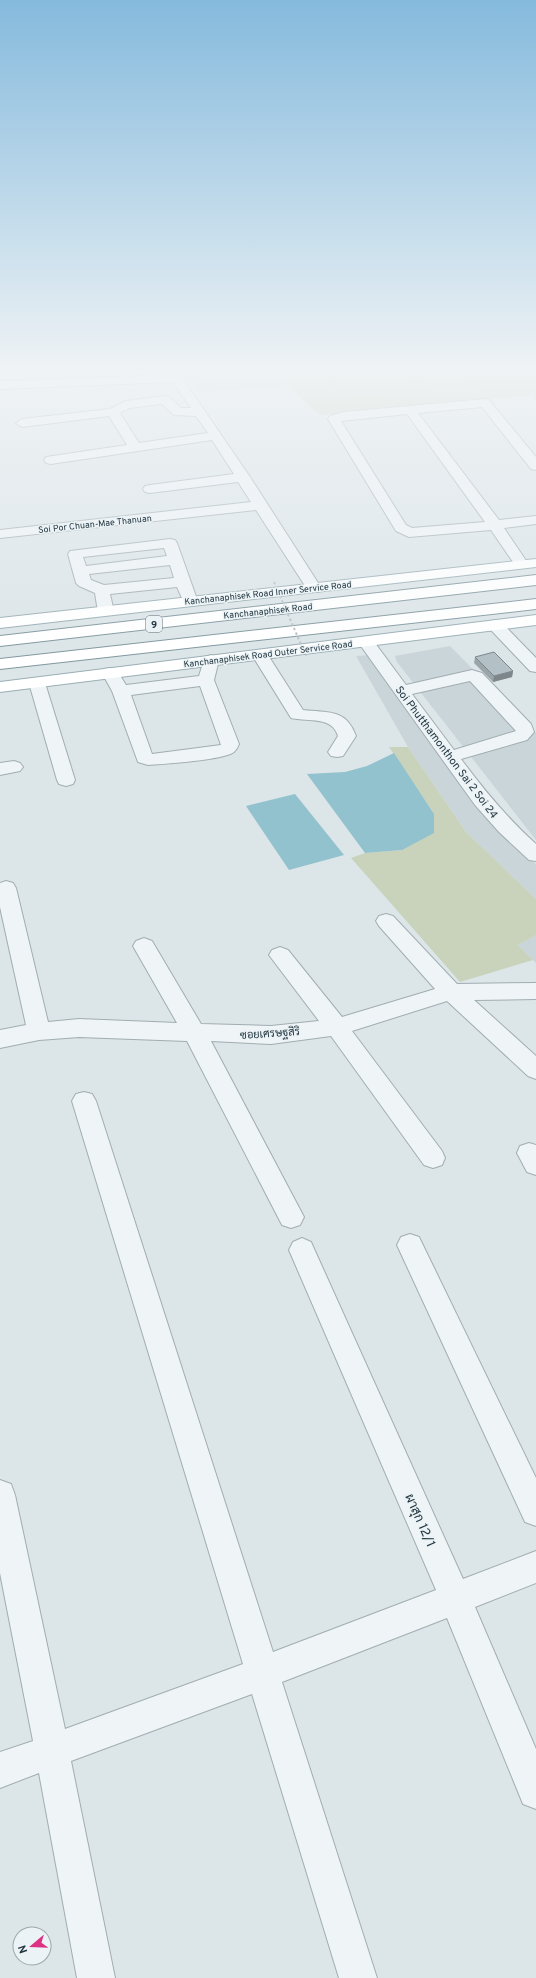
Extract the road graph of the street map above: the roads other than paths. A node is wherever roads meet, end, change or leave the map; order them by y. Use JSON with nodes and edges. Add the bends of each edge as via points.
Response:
{"nodes":[{"id":1,"x":235,"y":464,"type":"edge"},
{"id":2,"x":362,"y":464,"type":"edge"},
{"id":3,"x":450,"y":464,"type":"edge"},
{"id":4,"x":243,"y":477,"type":"junction"},
{"id":5,"x":150,"y":490,"type":"dead end"},
{"id":6,"x":261,"y":505,"type":"junction"},
{"id":7,"x":536,"y":520,"type":"edge"},
{"id":8,"x":495,"y":526,"type":"junction"},
{"id":9,"x":0,"y":534,"type":"edge"},
{"id":10,"x":529,"y":564,"type":"edge"},
{"id":11,"x":536,"y":580,"type":"edge"},
{"id":12,"x":183,"y":582,"type":"junction"},
{"id":13,"x":314,"y":589,"type":"junction"},
{"id":14,"x":102,"y":590,"type":"junction"},
{"id":15,"x":190,"y":602,"type":"junction"},
{"id":16,"x":536,"y":604,"type":"edge"},
{"id":17,"x":106,"y":612,"type":"junction"},
{"id":18,"x":536,"y":620,"type":"edge"},
{"id":19,"x":0,"y":623,"type":"edge"},
{"id":20,"x":495,"y":625,"type":"junction"},
{"id":21,"x":0,"y":641,"type":"edge"},
{"id":22,"x":366,"y":642,"type":"junction"},
{"id":23,"x":98,"y":654,"type":"junction"},
{"id":24,"x":260,"y":655,"type":"junction"},
{"id":25,"x":211,"y":660,"type":"junction"},
{"id":26,"x":0,"y":664,"type":"edge"},
{"id":27,"x":536,"y":667,"type":"edge"},
{"id":28,"x":110,"y":673,"type":"junction"},
{"id":29,"x":0,"y":675,"type":"edge"},
{"id":30,"x":206,"y":680,"type":"junction"},
{"id":31,"x":37,"y":683,"type":"junction"},
{"id":32,"x":0,"y":687,"type":"edge"},
{"id":33,"x":121,"y":691,"type":"junction"},
{"id":34,"x":401,"y":691,"type":"junction"},
{"id":35,"x":337,"y":752,"type":"dead end"},
{"id":36,"x":450,"y":757,"type":"junction"},
{"id":37,"x":66,"y":780,"type":"dead end"},
{"id":38,"x":536,"y":856,"type":"edge"},
{"id":39,"x":6,"y":888,"type":"dead end"},
{"id":40,"x":386,"y":921,"type":"dead end"},
{"id":41,"x":144,"y":946,"type":"dead end"},
{"id":42,"x":280,"y":955,"type":"dead end"},
{"id":43,"x":536,"y":991,"type":"edge"},
{"id":44,"x":451,"y":992,"type":"junction"},
{"id":45,"x":337,"y":1027,"type":"junction"},
{"id":46,"x":39,"y":1031,"type":"junction"},
{"id":47,"x":194,"y":1033,"type":"junction"},
{"id":48,"x":0,"y":1039,"type":"edge"},
{"id":49,"x":536,"y":1070,"type":"edge"},
{"id":50,"x":84,"y":1101,"type":"dead end"},
{"id":51,"x":433,"y":1158,"type":"dead end"},
{"id":52,"x":291,"y":1217,"type":"dead end"},
{"id":53,"x":410,"y":1245,"type":"dead end"},
{"id":54,"x":302,"y":1250,"type":"dead end"},
{"id":55,"x":0,"y":1495,"type":"edge"},
{"id":56,"x":536,"y":1511,"type":"edge"},
{"id":57,"x":536,"y":1567,"type":"edge"},
{"id":58,"x":455,"y":1597,"type":"junction"},
{"id":59,"x":263,"y":1673,"type":"junction"},
{"id":60,"x":52,"y":1750,"type":"junction"},
{"id":61,"x":0,"y":1770,"type":"edge"},
{"id":62,"x":536,"y":1791,"type":"edge"},
{"id":63,"x":96,"y":1978,"type":"edge"},
{"id":64,"x":358,"y":1978,"type":"edge"}],
"edges":[{"from":1,"to":4,"type":"street"},
{"from":2,"to":8,"type":"street","via":[[401,528],[409,532]]},
{"from":3,"to":8,"type":"street"},
{"from":4,"to":5,"type":"street"},
{"from":4,"to":6,"type":"street"},
{"from":6,"to":9,"type":"street","name":"Soi Por Chuan-Mae Thanuan"},
{"from":6,"to":13,"type":"street"},
{"from":7,"to":8,"type":"street"},
{"from":8,"to":10,"type":"street"},
{"from":10,"to":13,"type":"main road","name":"Kanchanaphisek Road Inner Service Road"},
{"from":11,"to":21,"type":"main road","name":"Kanchanaphisek Road","number":"9"},
{"from":12,"to":14,"type":"street"},
{"from":12,"to":14,"type":"street","via":[[175,560],[80,571],[84,583]]},
{"from":12,"to":15,"type":"street"},
{"from":13,"to":15,"type":"main road","name":"Kanchanaphisek Road Inner Service Road"},
{"from":14,"to":17,"type":"street"},
{"from":15,"to":17,"type":"main road","name":"Kanchanaphisek Road Inner Service Road"},
{"from":16,"to":23,"type":"main road","number":"9"},
{"from":17,"to":19,"type":"main road","name":"Kanchanaphisek Road Inner Service Road"},
{"from":18,"to":20,"type":"main road","name":"Kanchanaphisek Road Outer Service Road"},
{"from":20,"to":22,"type":"main road","name":"Kanchanaphisek Road Outer Service Road"},
{"from":20,"to":27,"type":"street"},
{"from":22,"to":24,"type":"main road","name":"Kanchanaphisek Road Outer Service Road"},
{"from":22,"to":34,"type":"street","name":"Soi Phutthamonthon Sai 2 Soi 24"},
{"from":23,"to":26,"type":"main road","number":"9"},
{"from":23,"to":29,"type":"main road","via":[[64,665]]},
{"from":24,"to":25,"type":"main road","name":"Kanchanaphisek Road Outer Service Road"},
{"from":24,"to":35,"type":"street","via":[[297,714],[332,717],[345,728],[347,736]]},
{"from":25,"to":28,"type":"main road","name":"Kanchanaphisek Road Outer Service Road"},
{"from":25,"to":30,"type":"street"},
{"from":28,"to":31,"type":"main road","name":"Kanchanaphisek Road Outer Service Road"},
{"from":28,"to":33,"type":"street"},
{"from":30,"to":33,"type":"street"},
{"from":30,"to":33,"type":"street","via":[[230,744],[222,751],[148,760],[144,758]]},
{"from":31,"to":32,"type":"main road","name":"Kanchanaphisek Road Outer Service Road"},
{"from":31,"to":37,"type":"street"},
{"from":34,"to":36,"type":"street","name":"Soi Phutthamonthon Sai 2 Soi 24"},
{"from":34,"to":36,"type":"street","via":[[472,675],[525,728],[521,736]]},
{"from":36,"to":38,"type":"street","name":"Soi Phutthamonthon Sai 2 Soi 24","via":[[482,801]]},
{"from":39,"to":46,"type":"street"},
{"from":40,"to":44,"type":"street"},
{"from":41,"to":47,"type":"street"},
{"from":42,"to":45,"type":"street"},
{"from":43,"to":44,"type":"street","name":"ซอยเศรษฐสิริ"},
{"from":44,"to":45,"type":"street","name":"ซอยเศรษฐสิริ"},
{"from":44,"to":49,"type":"street"},
{"from":45,"to":47,"type":"street","name":"ซอยเศรษฐสิริ","via":[[271,1035]]},
{"from":45,"to":51,"type":"street"},
{"from":46,"to":47,"type":"street","name":"ซอยเศรษฐสิริ","via":[[124,1029]]},
{"from":46,"to":48,"type":"street","name":"ซอยเศรษฐสิริ"},
{"from":47,"to":52,"type":"street"},
{"from":50,"to":59,"type":"street"},
{"from":53,"to":56,"type":"street"},
{"from":54,"to":58,"type":"street","name":"ผาสุก 12/1"},
{"from":55,"to":60,"type":"street"},
{"from":57,"to":58,"type":"street"},
{"from":58,"to":59,"type":"street"},
{"from":58,"to":62,"type":"street","name":"ผาสุก 12/1"},
{"from":59,"to":60,"type":"street"},
{"from":59,"to":64,"type":"street"},
{"from":60,"to":61,"type":"street"},
{"from":60,"to":63,"type":"street"}]}
